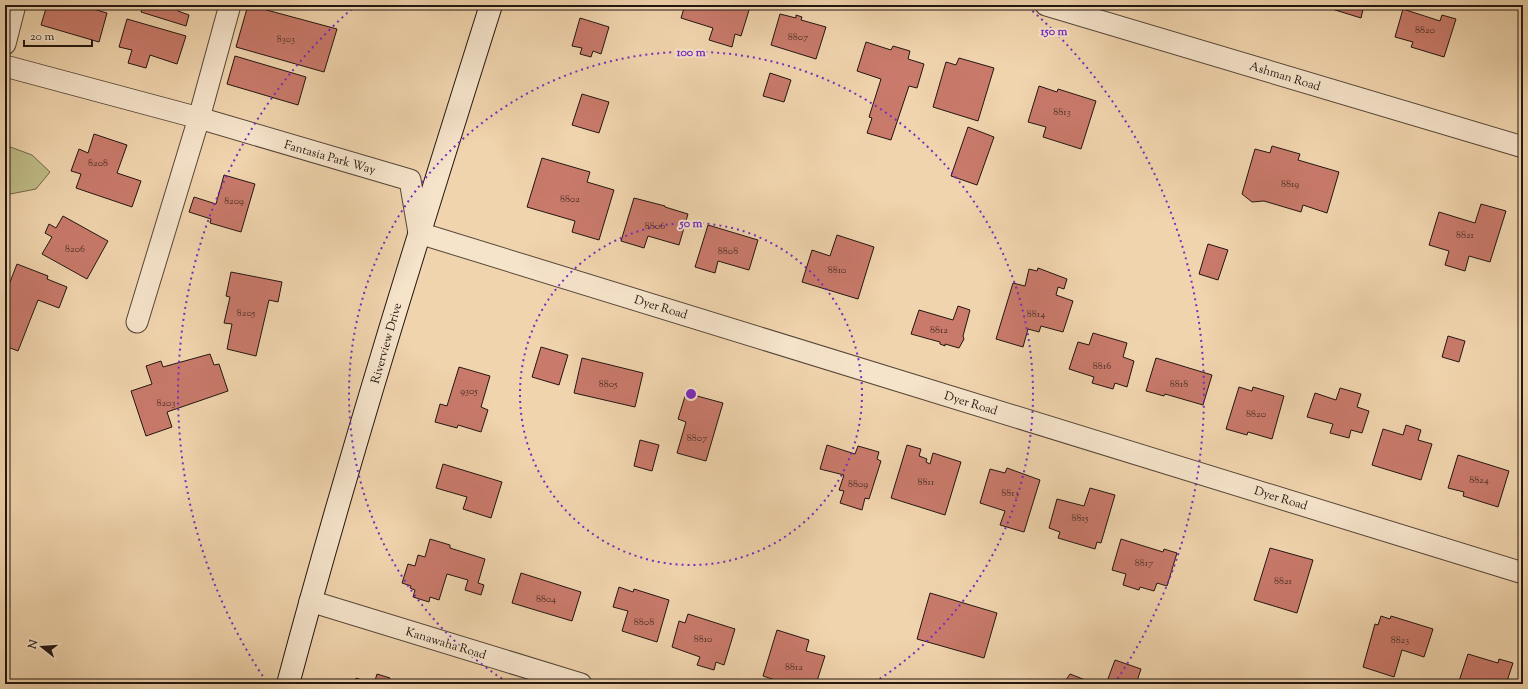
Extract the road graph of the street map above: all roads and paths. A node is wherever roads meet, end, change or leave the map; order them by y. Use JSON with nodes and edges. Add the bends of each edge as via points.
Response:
{"nodes":[{"id":1,"x":15,"y":5,"type":"edge"},
{"id":2,"x":230,"y":5,"type":"edge"},
{"id":3,"x":492,"y":5,"type":"edge"},
{"id":4,"x":1046,"y":5,"type":"edge"},
{"id":5,"x":5,"y":44,"type":"edge"},
{"id":6,"x":5,"y":66,"type":"edge"},
{"id":7,"x":199,"y":118,"type":"junction"},
{"id":8,"x":1523,"y":147,"type":"edge"},
{"id":9,"x":419,"y":233,"type":"junction"},
{"id":10,"x":137,"y":322,"type":"dead end"},
{"id":11,"x":1523,"y":573,"type":"edge"},
{"id":12,"x":310,"y":601,"type":"junction"},
{"id":13,"x":573,"y":683,"type":"edge"},
{"id":14,"x":288,"y":684,"type":"edge"}],
"edges":[{"from":1,"to":5,"type":"street"},
{"from":2,"to":7,"type":"street"},
{"from":3,"to":9,"type":"street","name":"Riverview Drive"},
{"from":4,"to":8,"type":"street","name":"Ashman Road"},
{"from":6,"to":7,"type":"street","name":"Fantasia Park Way"},
{"from":7,"to":9,"type":"street","name":"Fantasia Park Way","via":[[410,180]]},
{"from":7,"to":10,"type":"street"},
{"from":9,"to":11,"type":"street","name":"Dyer Road"},
{"from":9,"to":12,"type":"street","name":"Riverview Drive"},
{"from":12,"to":13,"type":"street","name":"Kanawaha Road"},
{"from":12,"to":14,"type":"street","name":"Riverview Drive"}]}
